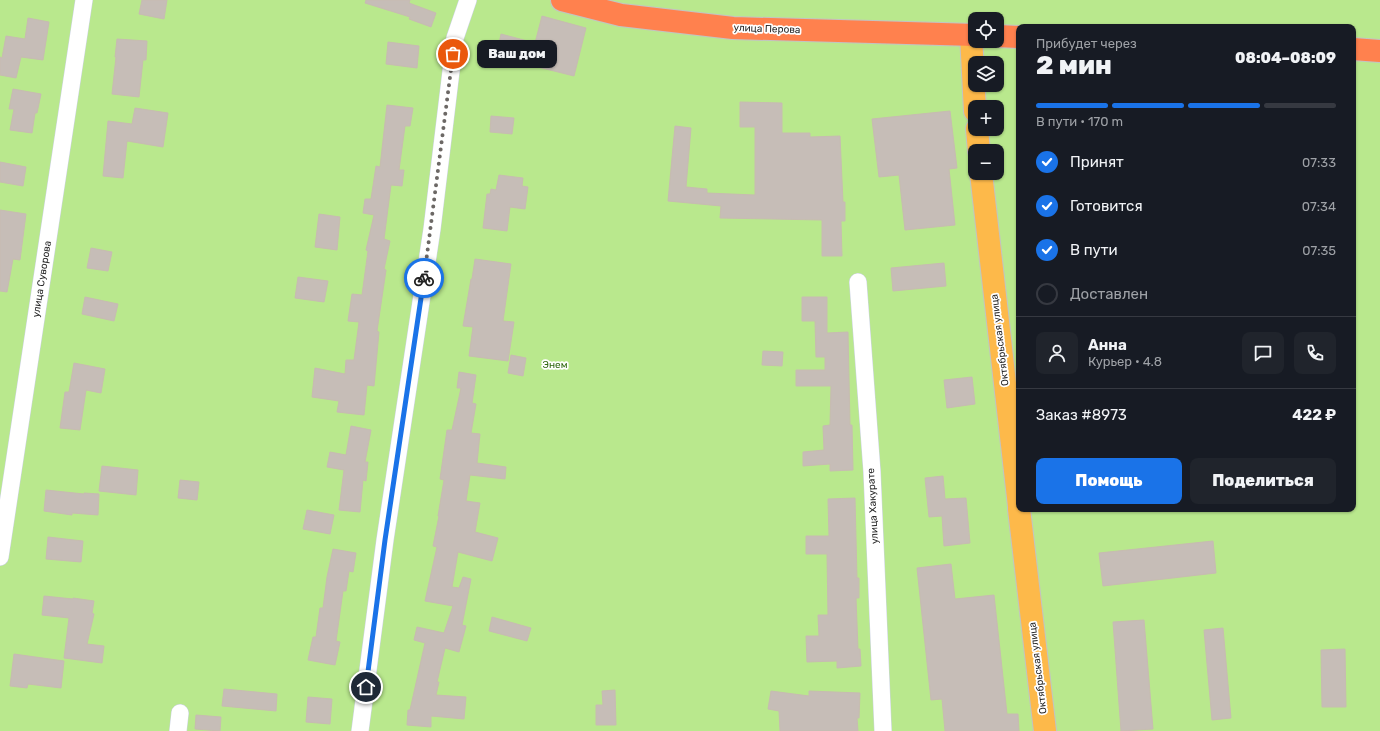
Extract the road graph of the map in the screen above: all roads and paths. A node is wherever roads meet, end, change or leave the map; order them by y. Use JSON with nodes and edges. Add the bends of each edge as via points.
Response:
{"nodes":[{"id":1,"x":84,"y":0,"type":"edge"},
{"id":2,"x":468,"y":0,"type":"edge"},
{"id":3,"x":562,"y":0,"type":"edge"},
{"id":4,"x":968,"y":35,"type":"edge"},
{"id":5,"x":1004,"y":36,"type":"edge"},
{"id":6,"x":1380,"y":36,"type":"edge"},
{"id":7,"x":1016,"y":37,"type":"edge"},
{"id":8,"x":1356,"y":38,"type":"edge"},
{"id":9,"x":973,"y":48,"type":"edge"},
{"id":10,"x":1356,"y":48,"type":"edge"},
{"id":11,"x":1380,"y":50,"type":"edge"},
{"id":12,"x":975,"y":100,"type":"edge"},
{"id":13,"x":982,"y":180,"type":"edge"},
{"id":14,"x":858,"y":282,"type":"dead end"},
{"id":15,"x":1016,"y":480,"type":"edge"},
{"id":16,"x":1019,"y":512,"type":"edge"},
{"id":17,"x":0,"y":558,"type":"edge"},
{"id":18,"x":180,"y":713,"type":"dead end"},
{"id":19,"x":178,"y":731,"type":"edge"},
{"id":20,"x":360,"y":731,"type":"edge"},
{"id":21,"x":883,"y":731,"type":"edge"},
{"id":22,"x":1045,"y":731,"type":"edge"}],
"edges":[{"from":1,"to":17,"type":"street","name":"улица Суворова"},
{"from":2,"to":20,"type":"street","via":[[455,38],[432,229],[386,532]]},
{"from":3,"to":4,"type":"highway","name":"улица Перова","via":[[621,15],[733,28]]},
{"from":5,"to":7,"type":"highway"},
{"from":6,"to":8,"type":"highway"},
{"from":9,"to":12,"type":"main road"},
{"from":10,"to":11,"type":"highway"},
{"from":13,"to":15,"type":"main road","name":"Октябрьская улица"},
{"from":14,"to":21,"type":"street","name":"улица Хакурате","via":[[872,472]]},
{"from":16,"to":22,"type":"main road","name":"Октябрьская улица"},
{"from":18,"to":19,"type":"street"}]}
